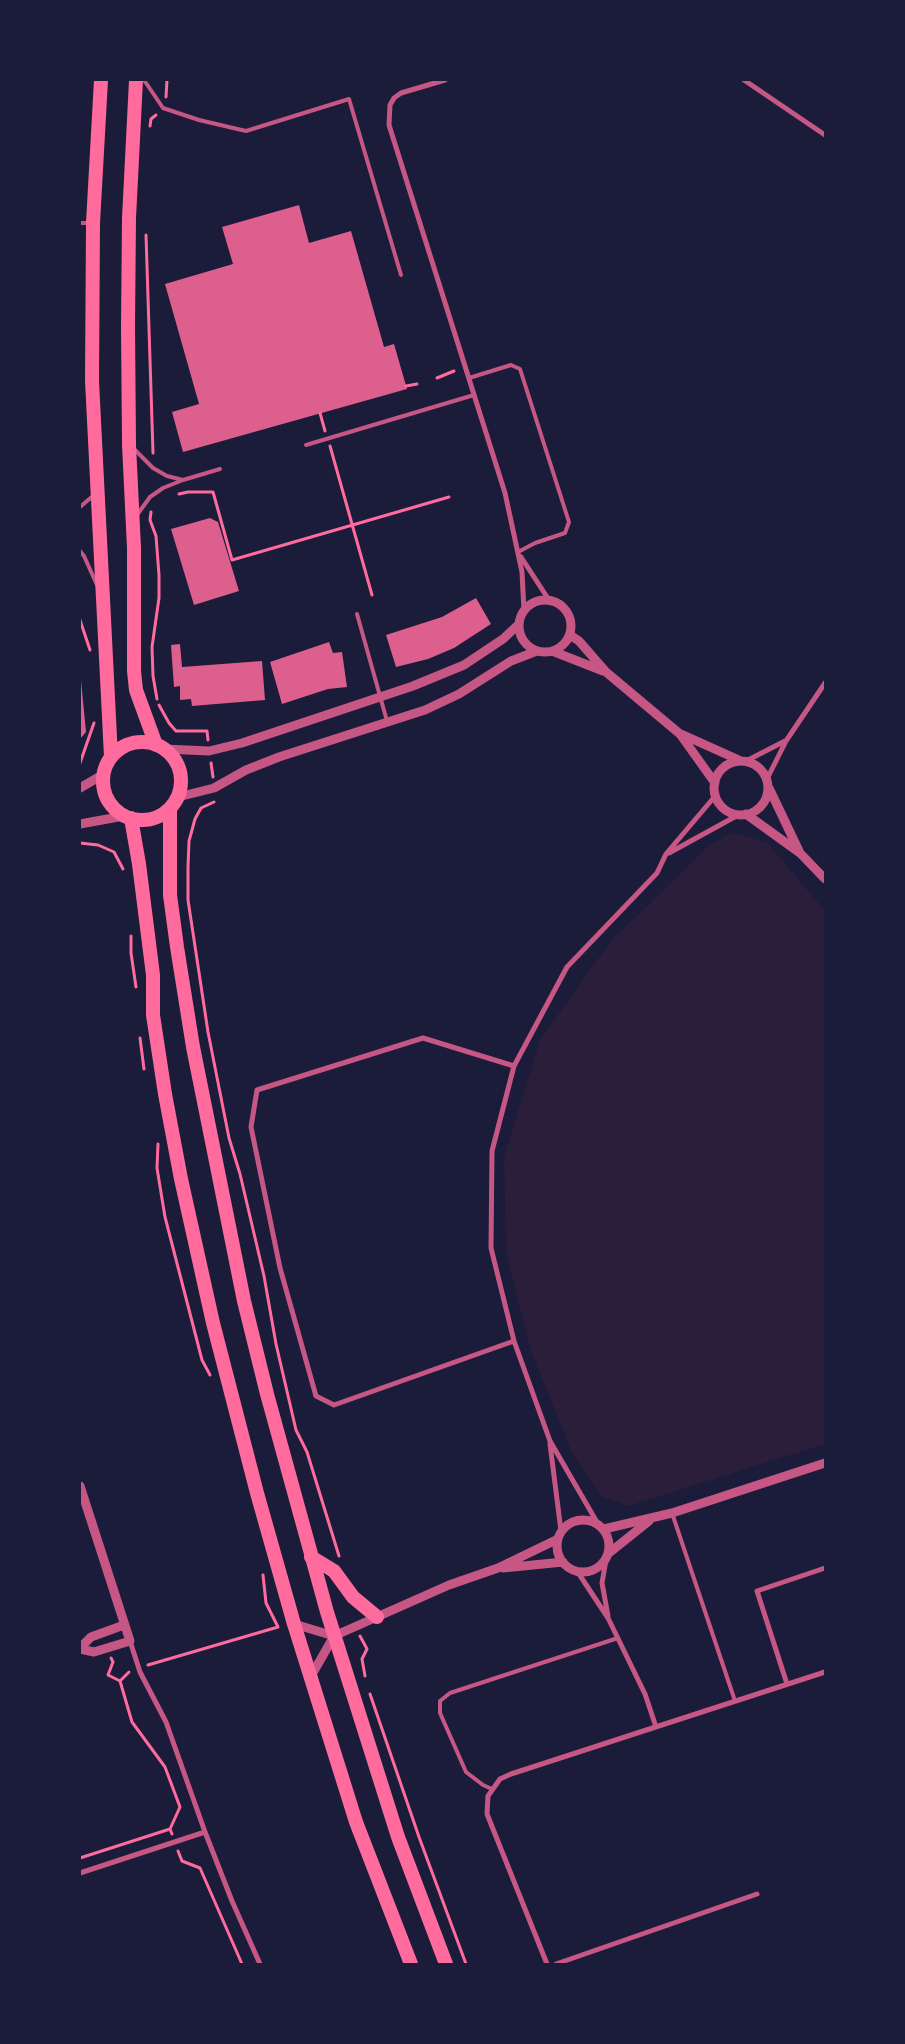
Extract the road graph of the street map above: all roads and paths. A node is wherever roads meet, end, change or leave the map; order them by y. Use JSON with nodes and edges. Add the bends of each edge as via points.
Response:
{"nodes":[{"id":1,"x":100,"y":80,"type":"edge"},
{"id":2,"x":136,"y":80,"type":"edge"},
{"id":3,"x":144,"y":80,"type":"edge"},
{"id":4,"x":445,"y":80,"type":"edge"},
{"id":5,"x":744,"y":80,"type":"edge"},
{"id":6,"x":151,"y":119,"type":"dead end"},
{"id":7,"x":150,"y":127,"type":"dead end"},
{"id":8,"x":825,"y":135,"type":"edge"},
{"id":9,"x":87,"y":223,"type":"edge"},
{"id":10,"x":146,"y":232,"type":"dead end"},
{"id":11,"x":401,"y":275,"type":"dead end"},
{"id":12,"x":454,"y":371,"type":"dead end"},
{"id":13,"x":437,"y":378,"type":"dead end"},
{"id":14,"x":469,"y":378,"type":"junction"},
{"id":15,"x":417,"y":384,"type":"dead end"},
{"id":16,"x":406,"y":386,"type":"dead end"},
{"id":17,"x":475,"y":394,"type":"junction"},
{"id":18,"x":320,"y":413,"type":"dead end"},
{"id":19,"x":327,"y":438,"type":"junction"},
{"id":20,"x":306,"y":444,"type":"dead end"},
{"id":21,"x":129,"y":445,"type":"junction"},
{"id":22,"x":153,"y":453,"type":"dead end"},
{"id":23,"x":220,"y":469,"type":"dead end"},
{"id":24,"x":183,"y":480,"type":"junction"},
{"id":25,"x":97,"y":492,"type":"junction"},
{"id":26,"x":170,"y":497,"type":"dead end"},
{"id":27,"x":449,"y":497,"type":"dead end"},
{"id":28,"x":152,"y":506,"type":"dead end"},
{"id":29,"x":80,"y":507,"type":"edge"},
{"id":30,"x":133,"y":519,"type":"junction"},
{"id":31,"x":352,"y":525,"type":"junction"},
{"id":32,"x":80,"y":551,"type":"edge"},
{"id":33,"x":518,"y":552,"type":"junction"},
{"id":34,"x":372,"y":595,"type":"dead end"},
{"id":35,"x":104,"y":599,"type":"junction"},
{"id":36,"x":549,"y":600,"type":"junction"},
{"id":37,"x":524,"y":611,"type":"junction"},
{"id":38,"x":357,"y":614,"type":"dead end"},
{"id":39,"x":80,"y":620,"type":"edge"},
{"id":40,"x":519,"y":624,"type":"junction"},
{"id":41,"x":570,"y":634,"type":"junction"},
{"id":42,"x":536,"y":650,"type":"junction"},
{"id":43,"x":552,"y":651,"type":"junction"},
{"id":44,"x":91,"y":654,"type":"dead end"},
{"id":45,"x":606,"y":672,"type":"junction"},
{"id":46,"x":825,"y":683,"type":"edge"},
{"id":47,"x":380,"y":696,"type":"junction"},
{"id":48,"x":96,"y":720,"type":"dead end"},
{"id":49,"x":387,"y":723,"type":"junction"},
{"id":50,"x":680,"y":734,"type":"junction"},
{"id":51,"x":786,"y":741,"type":"junction"},
{"id":52,"x":160,"y":747,"type":"junction"},
{"id":53,"x":209,"y":751,"type":"junction"},
{"id":54,"x":112,"y":757,"type":"junction"},
{"id":55,"x":743,"y":761,"type":"junction"},
{"id":56,"x":80,"y":763,"type":"edge"},
{"id":57,"x":104,"y":774,"type":"junction"},
{"id":58,"x":767,"y":779,"type":"junction"},
{"id":59,"x":715,"y":783,"type":"junction"},
{"id":60,"x":80,"y":788,"type":"edge"},
{"id":61,"x":214,"y":788,"type":"junction"},
{"id":62,"x":768,"y":788,"type":"junction"},
{"id":63,"x":716,"y":795,"type":"junction"},
{"id":64,"x":174,"y":803,"type":"junction"},
{"id":65,"x":743,"y":814,"type":"junction"},
{"id":66,"x":127,"y":817,"type":"junction"},
{"id":67,"x":80,"y":824,"type":"edge"},
{"id":68,"x":80,"y":843,"type":"edge"},
{"id":69,"x":800,"y":853,"type":"junction"},
{"id":70,"x":666,"y":854,"type":"junction"},
{"id":71,"x":125,"y":873,"type":"dead end"},
{"id":72,"x":825,"y":879,"type":"edge"},
{"id":73,"x":131,"y":932,"type":"dead end"},
{"id":74,"x":137,"y":994,"type":"dead end"},
{"id":75,"x":139,"y":1030,"type":"dead end"},
{"id":76,"x":514,"y":1066,"type":"junction"},
{"id":77,"x":145,"y":1074,"type":"dead end"},
{"id":78,"x":158,"y":1143,"type":"dead end"},
{"id":79,"x":514,"y":1341,"type":"junction"},
{"id":80,"x":213,"y":1380,"type":"dead end"},
{"id":81,"x":550,"y":1441,"type":"junction"},
{"id":82,"x":825,"y":1463,"type":"edge"},
{"id":83,"x":80,"y":1486,"type":"edge"},
{"id":84,"x":672,"y":1513,"type":"junction"},
{"id":85,"x":652,"y":1519,"type":"junction"},
{"id":86,"x":601,"y":1526,"type":"junction"},
{"id":87,"x":560,"y":1535,"type":"junction"},
{"id":88,"x":340,"y":1556,"type":"dead end"},
{"id":89,"x":607,"y":1556,"type":"junction"},
{"id":90,"x":311,"y":1557,"type":"junction"},
{"id":91,"x":563,"y":1562,"type":"junction"},
{"id":92,"x":498,"y":1568,"type":"junction"},
{"id":93,"x":825,"y":1568,"type":"edge"},
{"id":94,"x":262,"y":1569,"type":"dead end"},
{"id":95,"x":577,"y":1571,"type":"junction"},
{"id":96,"x":377,"y":1617,"type":"junction"},
{"id":97,"x":608,"y":1618,"type":"junction"},
{"id":98,"x":294,"y":1624,"type":"junction"},
{"id":99,"x":124,"y":1625,"type":"junction"},
{"id":100,"x":334,"y":1636,"type":"junction"},
{"id":101,"x":618,"y":1638,"type":"junction"},
{"id":102,"x":130,"y":1641,"type":"junction"},
{"id":103,"x":364,"y":1646,"type":"dead end"},
{"id":104,"x":107,"y":1648,"type":"junction"},
{"id":105,"x":80,"y":1649,"type":"edge"},
{"id":106,"x":139,"y":1667,"type":"junction"},
{"id":107,"x":825,"y":1672,"type":"edge"},
{"id":108,"x":310,"y":1678,"type":"junction"},
{"id":109,"x":120,"y":1681,"type":"junction"},
{"id":110,"x":367,"y":1684,"type":"dead end"},
{"id":111,"x":787,"y":1684,"type":"junction"},
{"id":112,"x":370,"y":1693,"type":"dead end"},
{"id":113,"x":735,"y":1701,"type":"junction"},
{"id":114,"x":656,"y":1727,"type":"junction"},
{"id":115,"x":492,"y":1789,"type":"junction"},
{"id":116,"x":170,"y":1829,"type":"junction"},
{"id":117,"x":205,"y":1832,"type":"junction"},
{"id":118,"x":175,"y":1842,"type":"junction"},
{"id":119,"x":80,"y":1858,"type":"edge"},
{"id":120,"x":80,"y":1873,"type":"edge"},
{"id":121,"x":757,"y":1894,"type":"dead end"},
{"id":122,"x":242,"y":1964,"type":"edge"},
{"id":123,"x":260,"y":1964,"type":"edge"},
{"id":124,"x":410,"y":1964,"type":"edge"},
{"id":125,"x":446,"y":1964,"type":"edge"},
{"id":126,"x":466,"y":1964,"type":"edge"},
{"id":127,"x":548,"y":1964,"type":"edge"},
{"id":128,"x":556,"y":1964,"type":"edge"}],
"edges":[{"from":1,"to":9,"type":"highway"},
{"from":2,"to":21,"type":"highway","via":[[129,218]]},
{"from":3,"to":11,"type":"lane","via":[[163,108],[246,131],[349,99]]},
{"from":4,"to":14,"type":"street","via":[[394,98],[389,125]]},
{"from":5,"to":8,"type":"street"},
{"from":6,"to":7,"type":"path"},
{"from":9,"to":25,"type":"highway"},
{"from":10,"to":22,"type":"path"},
{"from":12,"to":13,"type":"path"},
{"from":14,"to":17,"type":"street"},
{"from":14,"to":33,"type":"lane","via":[[511,365],[520,369],[568,522],[565,533]]},
{"from":15,"to":16,"type":"path"},
{"from":17,"to":19,"type":"lane"},
{"from":17,"to":33,"type":"street","via":[[505,493]]},
{"from":18,"to":19,"type":"path"},
{"from":19,"to":20,"type":"lane"},
{"from":19,"to":31,"type":"path"},
{"from":21,"to":24,"type":"lane","via":[[153,468]]},
{"from":21,"to":30,"type":"highway"},
{"from":23,"to":24,"type":"lane"},
{"from":24,"to":30,"type":"lane","via":[[152,496]]},
{"from":25,"to":29,"type":"lane"},
{"from":25,"to":35,"type":"highway"},
{"from":26,"to":31,"type":"path","via":[[188,492],[213,492],[232,560]]},
{"from":27,"to":31,"type":"path"},
{"from":28,"to":53,"type":"path","via":[[150,520],[156,536],[159,575],[152,676],[158,702],[176,731],[208,731]]},
{"from":30,"to":52,"type":"highway","via":[[136,690]]},
{"from":31,"to":34,"type":"path"},
{"from":32,"to":35,"type":"lane"},
{"from":33,"to":36,"type":"street"},
{"from":33,"to":37,"type":"street"},
{"from":35,"to":54,"type":"highway"},
{"from":36,"to":37,"type":"street","via":[[535,602]]},
{"from":36,"to":41,"type":"street","via":[[568,613]]},
{"from":37,"to":40,"type":"street"},
{"from":38,"to":47,"type":"lane"},
{"from":39,"to":44,"type":"path"},
{"from":40,"to":42,"type":"street","via":[[524,640]]},
{"from":40,"to":47,"type":"street","via":[[464,665]]},
{"from":41,"to":43,"type":"street","via":[[566,642]]},
{"from":41,"to":45,"type":"street"},
{"from":42,"to":43,"type":"street"},
{"from":42,"to":49,"type":"street","via":[[459,694]]},
{"from":43,"to":45,"type":"street"},
{"from":45,"to":50,"type":"street"},
{"from":46,"to":51,"type":"street"},
{"from":47,"to":49,"type":"lane"},
{"from":47,"to":53,"type":"street"},
{"from":48,"to":56,"type":"path"},
{"from":49,"to":61,"type":"street","via":[[278,757]]},
{"from":50,"to":55,"type":"street"},
{"from":50,"to":59,"type":"street"},
{"from":51,"to":55,"type":"street"},
{"from":51,"to":58,"type":"street"},
{"from":52,"to":53,"type":"street"},
{"from":52,"to":54,"type":"highway","via":[[146,742],[136,743]]},
{"from":52,"to":64,"type":"highway","via":[[172,756],[180,771],[180,789]]},
{"from":53,"to":61,"type":"path"},
{"from":54,"to":57,"type":"highway"},
{"from":55,"to":58,"type":"street","via":[[754,763],[763,770]]},
{"from":55,"to":59,"type":"street","via":[[732,762],[722,768]]},
{"from":57,"to":60,"type":"street"},
{"from":57,"to":66,"type":"highway","via":[[107,798]]},
{"from":58,"to":62,"type":"street"},
{"from":59,"to":63,"type":"street"},
{"from":61,"to":64,"type":"street"},
{"from":61,"to":88,"type":"path","via":[[219,800],[201,808],[195,819],[189,841],[188,867],[189,908],[208,1032],[296,1430],[307,1452]]},
{"from":62,"to":65,"type":"street","via":[[767,798],[761,806]]},
{"from":62,"to":69,"type":"street"},
{"from":63,"to":65,"type":"street","via":[[724,809]]},
{"from":63,"to":70,"type":"street"},
{"from":64,"to":66,"type":"highway","via":[[162,815],[152,819]]},
{"from":64,"to":90,"type":"highway","via":[[170,895],[193,1047],[244,1301]]},
{"from":65,"to":69,"type":"street"},
{"from":65,"to":70,"type":"street"},
{"from":66,"to":67,"type":"street"},
{"from":66,"to":98,"type":"highway","via":[[139,864],[153,975],[153,1015],[181,1179],[232,1401]]},
{"from":68,"to":71,"type":"path","via":[[98,845],[114,852]]},
{"from":69,"to":72,"type":"street"},
{"from":70,"to":76,"type":"street","via":[[657,873],[567,967]]},
{"from":73,"to":74,"type":"path"},
{"from":75,"to":77,"type":"path"},
{"from":76,"to":79,"type":"street","via":[[492,1150],[490,1248]]},
{"from":76,"to":79,"type":"street","via":[[423,1038],[257,1090],[251,1127],[280,1268],[316,1396],[334,1405]]},
{"from":78,"to":80,"type":"path","via":[[157,1168],[165,1217],[202,1360]]},
{"from":79,"to":81,"type":"street"},
{"from":81,"to":86,"type":"street"},
{"from":81,"to":87,"type":"street"},
{"from":82,"to":84,"type":"street"},
{"from":83,"to":99,"type":"street"},
{"from":84,"to":85,"type":"street"},
{"from":84,"to":113,"type":"lane"},
{"from":85,"to":86,"type":"street"},
{"from":85,"to":89,"type":"street"},
{"from":86,"to":87,"type":"street","via":[[582,1519],[567,1525]]},
{"from":86,"to":89,"type":"street","via":[[610,1544]]},
{"from":87,"to":91,"type":"street","via":[[557,1547]]},
{"from":87,"to":92,"type":"street"},
{"from":89,"to":95,"type":"street","via":[[593,1570]]},
{"from":89,"to":97,"type":"street","via":[[602,1583]]},
{"from":90,"to":96,"type":"highway","via":[[334,1571],[353,1597]]},
{"from":90,"to":100,"type":"highway"},
{"from":91,"to":92,"type":"street"},
{"from":91,"to":95,"type":"street"},
{"from":92,"to":96,"type":"street"},
{"from":93,"to":111,"type":"street","via":[[757,1591]]},
{"from":94,"to":106,"type":"path","via":[[266,1603],[278,1627]]},
{"from":95,"to":97,"type":"street"},
{"from":96,"to":100,"type":"street"},
{"from":97,"to":101,"type":"street"},
{"from":98,"to":100,"type":"street"},
{"from":98,"to":108,"type":"highway"},
{"from":99,"to":102,"type":"street"},
{"from":99,"to":105,"type":"street","via":[[91,1638]]},
{"from":100,"to":108,"type":"street"},
{"from":100,"to":125,"type":"highway","via":[[398,1837]]},
{"from":101,"to":114,"type":"street","via":[[645,1694]]},
{"from":101,"to":115,"type":"lane","via":[[450,1693],[440,1701],[440,1713],[466,1772]]},
{"from":102,"to":104,"type":"street"},
{"from":102,"to":106,"type":"street"},
{"from":103,"to":110,"type":"path","via":[[367,1649],[362,1665]]},
{"from":104,"to":105,"type":"street","via":[[94,1652]]},
{"from":104,"to":109,"type":"path","via":[[113,1662],[108,1674]]},
{"from":106,"to":109,"type":"path","via":[[132,1669]]},
{"from":106,"to":117,"type":"street","via":[[166,1722]]},
{"from":107,"to":111,"type":"street"},
{"from":108,"to":124,"type":"highway","via":[[367,1853]]},
{"from":109,"to":116,"type":"path","via":[[132,1722],[166,1766],[180,1807]]},
{"from":111,"to":113,"type":"street"},
{"from":112,"to":126,"type":"path"},
{"from":113,"to":114,"type":"street"},
{"from":114,"to":115,"type":"street","via":[[511,1774],[500,1779]]},
{"from":115,"to":127,"type":"street","via":[[486,1806],[489,1823]]},
{"from":116,"to":118,"type":"path"},
{"from":116,"to":119,"type":"path"},
{"from":117,"to":118,"type":"street"},
{"from":117,"to":123,"type":"street"},
{"from":118,"to":120,"type":"street"},
{"from":118,"to":122,"type":"path","via":[[182,1861],[200,1868]]},
{"from":121,"to":128,"type":"street"}]}
